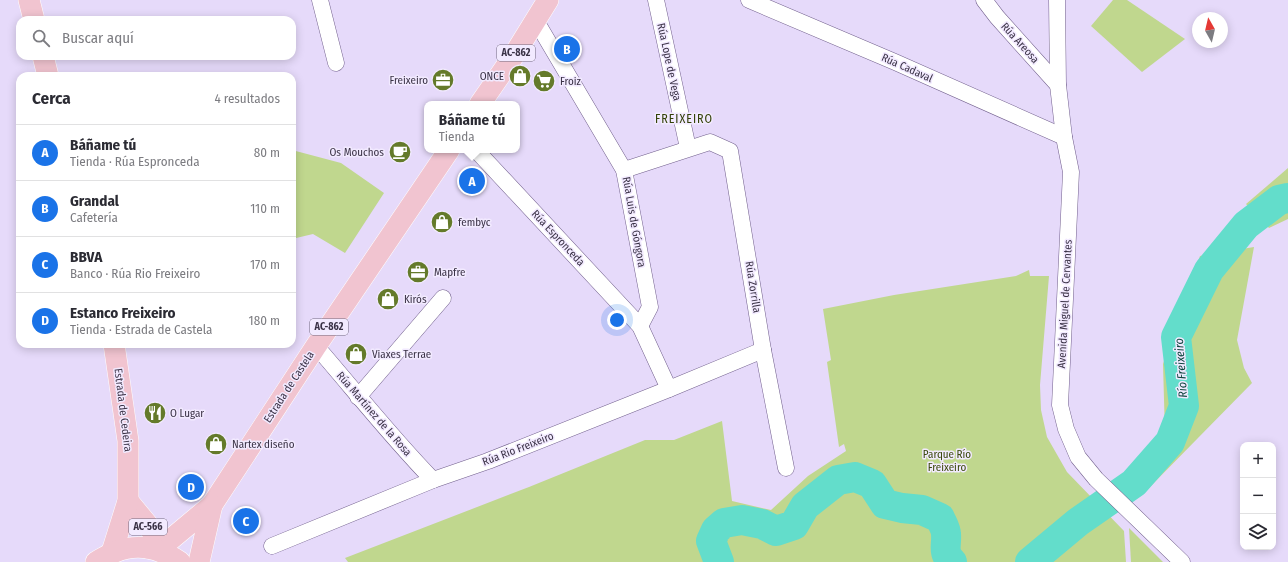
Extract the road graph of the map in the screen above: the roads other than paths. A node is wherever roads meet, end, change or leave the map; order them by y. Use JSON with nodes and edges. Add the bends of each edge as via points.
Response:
{"nodes":[{"id":1,"x":29,"y":0,"type":"edge"},
{"id":2,"x":320,"y":0,"type":"edge"},
{"id":3,"x":548,"y":0,"type":"edge"},
{"id":4,"x":656,"y":0,"type":"edge"},
{"id":5,"x":749,"y":0,"type":"edge"},
{"id":6,"x":984,"y":0,"type":"edge"},
{"id":7,"x":1057,"y":0,"type":"edge"},
{"id":8,"x":33,"y":16,"type":"edge"},
{"id":9,"x":536,"y":21,"type":"junction"},
{"id":10,"x":44,"y":60,"type":"edge"},
{"id":11,"x":336,"y":63,"type":"dead end"},
{"id":12,"x":47,"y":72,"type":"edge"},
{"id":13,"x":1058,"y":85,"type":"junction"},
{"id":14,"x":482,"y":101,"type":"edge"},
{"id":15,"x":1064,"y":137,"type":"junction"},
{"id":16,"x":688,"y":148,"type":"junction"},
{"id":17,"x":447,"y":153,"type":"edge"},
{"id":18,"x":479,"y":153,"type":"edge"},
{"id":19,"x":624,"y":170,"type":"junction"},
{"id":20,"x":443,"y":298,"type":"dead end"},
{"id":21,"x":640,"y":326,"type":"junction"},
{"id":22,"x":316,"y":346,"type":"junction"},
{"id":23,"x":115,"y":348,"type":"edge"},
{"id":24,"x":763,"y":350,"type":"junction"},
{"id":25,"x":669,"y":389,"type":"junction"},
{"id":26,"x":358,"y":397,"type":"junction"},
{"id":27,"x":786,"y":468,"type":"dead end"},
{"id":28,"x":433,"y":480,"type":"junction"},
{"id":29,"x":128,"y":501,"type":"junction"},
{"id":30,"x":212,"y":505,"type":"junction"},
{"id":31,"x":193,"y":522,"type":"junction"},
{"id":32,"x":147,"y":524,"type":"junction"},
{"id":33,"x":272,"y":546,"type":"dead end"},
{"id":34,"x":163,"y":552,"type":"edge"},
{"id":35,"x":104,"y":557,"type":"edge"},
{"id":36,"x":200,"y":562,"type":"edge"},
{"id":37,"x":1182,"y":562,"type":"edge"}],
"edges":[{"from":1,"to":8,"type":"main road"},
{"from":2,"to":11,"type":"street"},
{"from":3,"to":9,"type":"main road","number":"AC-862"},
{"from":4,"to":16,"type":"street","name":"Rúa Lope de Vega"},
{"from":5,"to":15,"type":"street","name":"Rúa Cadaval"},
{"from":6,"to":13,"type":"street","name":"Rúa Areosa"},
{"from":7,"to":13,"type":"street","name":"Avenida Miguel de Cervantes"},
{"from":9,"to":14,"type":"main road","number":"AC-862"},
{"from":9,"to":19,"type":"street","name":"Rúa Luis de Góngora"},
{"from":10,"to":12,"type":"main road"},
{"from":13,"to":15,"type":"street","name":"Avenida Miguel de Cervantes"},
{"from":15,"to":37,"type":"street","name":"Avenida Miguel de Cervantes","via":[[1071,172],[1060,406],[1066,429],[1078,457],[1096,479]]},
{"from":16,"to":19,"type":"street"},
{"from":16,"to":24,"type":"street","name":"Rúa Zorrilla","via":[[710,142],[730,151]]},
{"from":17,"to":22,"type":"main road","name":"Estrada de Castela","number":"AC-862"},
{"from":18,"to":21,"type":"street","name":"Rúa Espronceda"},
{"from":19,"to":21,"type":"street","name":"Rúa Luis de Góngora","via":[[650,307]]},
{"from":20,"to":26,"type":"street"},
{"from":21,"to":25,"type":"street","name":"Rúa Espronceda"},
{"from":22,"to":26,"type":"street","name":"Rúa Martínez de la Rosa"},
{"from":22,"to":30,"type":"main road","name":"Estrada de Castela","number":"AC-862"},
{"from":23,"to":29,"type":"main road","name":"Estrada de Cedeira","number":"AC-566","via":[[128,441]]},
{"from":24,"to":25,"type":"street","name":"Rúa Rio Freixeiro"},
{"from":24,"to":27,"type":"street","name":"Rúa Zorrilla"},
{"from":25,"to":28,"type":"street","name":"Rúa Rio Freixeiro","via":[[488,461]]},
{"from":26,"to":28,"type":"street","name":"Rúa Martínez de la Rosa"},
{"from":28,"to":33,"type":"street","name":"Rúa Rio Freixeiro"},
{"from":29,"to":32,"type":"main road","number":"AC-566"},
{"from":29,"to":35,"type":"main road","number":"AC-566"},
{"from":30,"to":31,"type":"main road","number":"AC-862"},
{"from":30,"to":36,"type":"main road","number":"AC-862"},
{"from":31,"to":32,"type":"main road","number":"AC-862","via":[[176,527]]},
{"from":31,"to":34,"type":"main road","number":"AC-862","via":[[170,540]]},
{"from":32,"to":34,"type":"main road","number":"AC-566"},
{"from":34,"to":35,"type":"main road","number":"AC-862","via":[[130,547]]}]}
